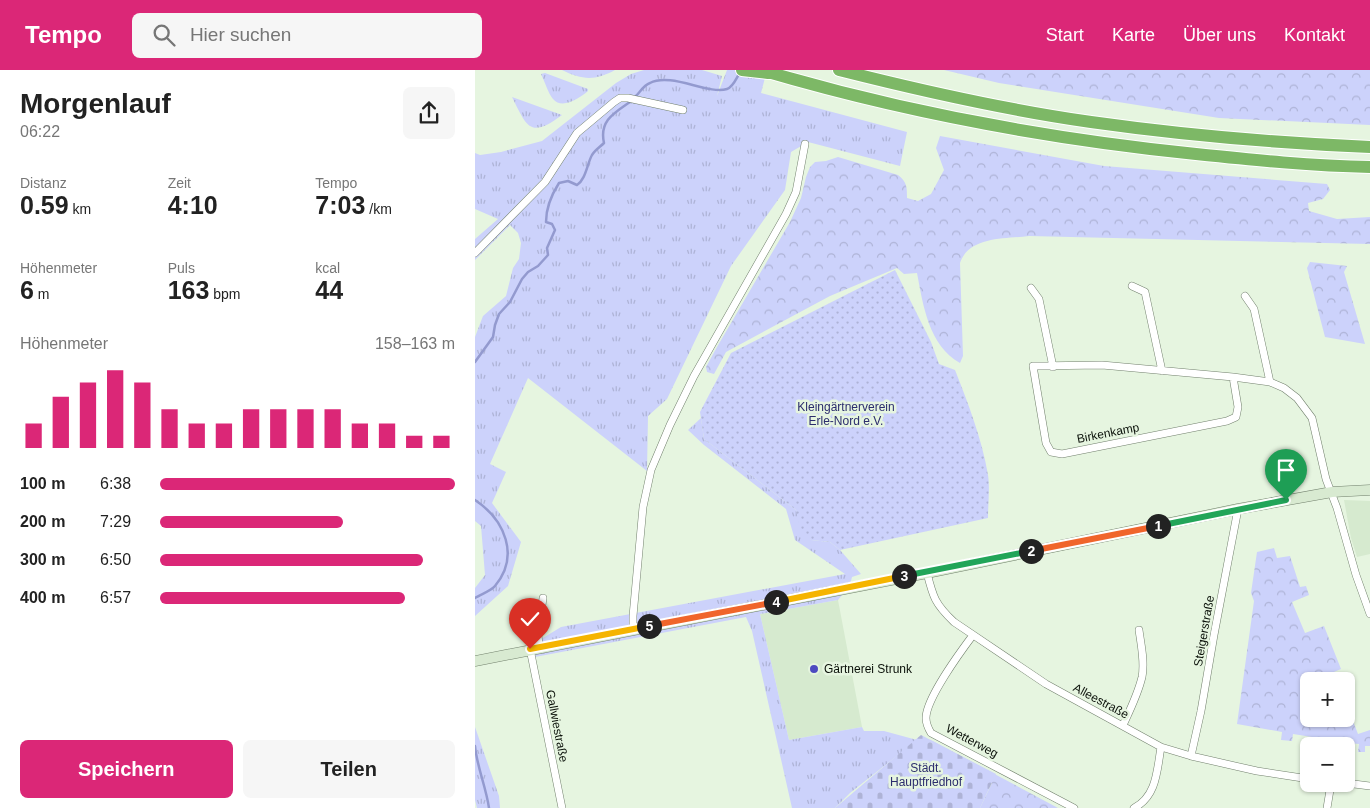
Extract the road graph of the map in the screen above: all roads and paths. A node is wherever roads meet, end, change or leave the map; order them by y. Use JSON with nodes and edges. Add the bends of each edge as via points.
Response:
{"nodes":[{"id":1,"x":742,"y":70,"type":"edge"},
{"id":2,"x":761,"y":70,"type":"edge"},
{"id":3,"x":839,"y":70,"type":"edge"},
{"id":4,"x":775,"y":74,"type":"junction"},
{"id":5,"x":683,"y":110,"type":"dead end"},
{"id":6,"x":805,"y":144,"type":"dead end"},
{"id":7,"x":1370,"y":146,"type":"edge"},
{"id":8,"x":1370,"y":167,"type":"edge"},
{"id":9,"x":475,"y":253,"type":"edge"},
{"id":10,"x":1132,"y":286,"type":"dead end"},
{"id":11,"x":1031,"y":288,"type":"dead end"},
{"id":12,"x":1245,"y":296,"type":"dead end"},
{"id":13,"x":1053,"y":367,"type":"junction"},
{"id":14,"x":1162,"y":371,"type":"junction"},
{"id":15,"x":1233,"y":377,"type":"junction"},
{"id":16,"x":1270,"y":382,"type":"junction"},
{"id":17,"x":1370,"y":490,"type":"edge"},
{"id":18,"x":1332,"y":492,"type":"junction"},
{"id":19,"x":1238,"y":509,"type":"junction"},
{"id":20,"x":927,"y":573,"type":"junction"},
{"id":21,"x":543,"y":598,"type":"dead end"},
{"id":22,"x":1370,"y":614,"type":"edge"},
{"id":23,"x":633,"y":629,"type":"junction"},
{"id":24,"x":527,"y":630,"type":"dead end"},
{"id":25,"x":1139,"y":630,"type":"dead end"},
{"id":26,"x":538,"y":634,"type":"junction"},
{"id":27,"x":973,"y":635,"type":"junction"},
{"id":28,"x":535,"y":648,"type":"junction"},
{"id":29,"x":475,"y":661,"type":"edge"},
{"id":30,"x":1123,"y":725,"type":"junction"},
{"id":31,"x":1161,"y":747,"type":"junction"},
{"id":32,"x":1191,"y":756,"type":"junction"},
{"id":33,"x":1300,"y":778,"type":"edge"},
{"id":34,"x":1355,"y":785,"type":"edge"},
{"id":35,"x":1370,"y":786,"type":"edge"},
{"id":36,"x":1330,"y":792,"type":"edge"},
{"id":37,"x":562,"y":808,"type":"edge"},
{"id":38,"x":1074,"y":808,"type":"edge"},
{"id":39,"x":1135,"y":808,"type":"edge"},
{"id":40,"x":1327,"y":808,"type":"edge"}],
"edges":[{"from":1,"to":4,"type":"highway"},
{"from":2,"to":4,"type":"highway"},
{"from":3,"to":7,"type":"highway","via":[[991,105],[1090,122],[1242,139]]},
{"from":4,"to":8,"type":"highway","via":[[937,114],[1087,141],[1239,159]]},
{"from":5,"to":9,"type":"street","via":[[628,98],[614,102],[577,133],[545,182]]},
{"from":6,"to":23,"type":"street","via":[[797,192],[694,376],[651,470],[643,507]]},
{"from":10,"to":14,"type":"street","via":[[1145,292]]},
{"from":11,"to":13,"type":"street","via":[[1039,299]]},
{"from":12,"to":16,"type":"street","via":[[1254,309]]},
{"from":13,"to":14,"type":"street","name":"Birkenkamp","via":[[1102,365]]},
{"from":13,"to":15,"type":"street","name":"Birkenkamp","via":[[1033,366],[1046,443],[1051,452],[1061,454],[1227,421],[1237,416]]},
{"from":14,"to":15,"type":"street","name":"Birkenkamp"},
{"from":15,"to":16,"type":"street","name":"Birkenkamp"},
{"from":16,"to":18,"type":"street","name":"Birkenkamp","via":[[1297,398],[1312,418]]},
{"from":17,"to":18,"type":"street"},
{"from":18,"to":19,"type":"street"},
{"from":18,"to":22,"type":"street","name":"Birkenkamp"},
{"from":19,"to":20,"type":"street"},
{"from":19,"to":32,"type":"street","name":"Steigerstraße"},
{"from":20,"to":23,"type":"street"},
{"from":20,"to":27,"type":"street","name":"Alleestraße","via":[[933,597],[941,610]]},
{"from":21,"to":26,"type":"street","name":"Gallwiestraße"},
{"from":23,"to":28,"type":"street"},
{"from":24,"to":26,"type":"street"},
{"from":25,"to":30,"type":"street","via":[[1142,676]]},
{"from":26,"to":28,"type":"street","name":"Gallwiestraße"},
{"from":27,"to":30,"type":"street","name":"Alleestraße","via":[[1046,684]]},
{"from":27,"to":38,"type":"street","name":"Wetterweg","via":[[928,709],[927,727]]},
{"from":28,"to":29,"type":"street"},
{"from":28,"to":37,"type":"street","name":"Gallwiestraße"},
{"from":30,"to":31,"type":"street","name":"Alleestraße"},
{"from":31,"to":32,"type":"street","name":"Alleestraße"},
{"from":31,"to":39,"type":"street","via":[[1153,790]]},
{"from":32,"to":33,"type":"street","name":"Alleestraße"},
{"from":34,"to":35,"type":"street"},
{"from":36,"to":40,"type":"street"}]}
